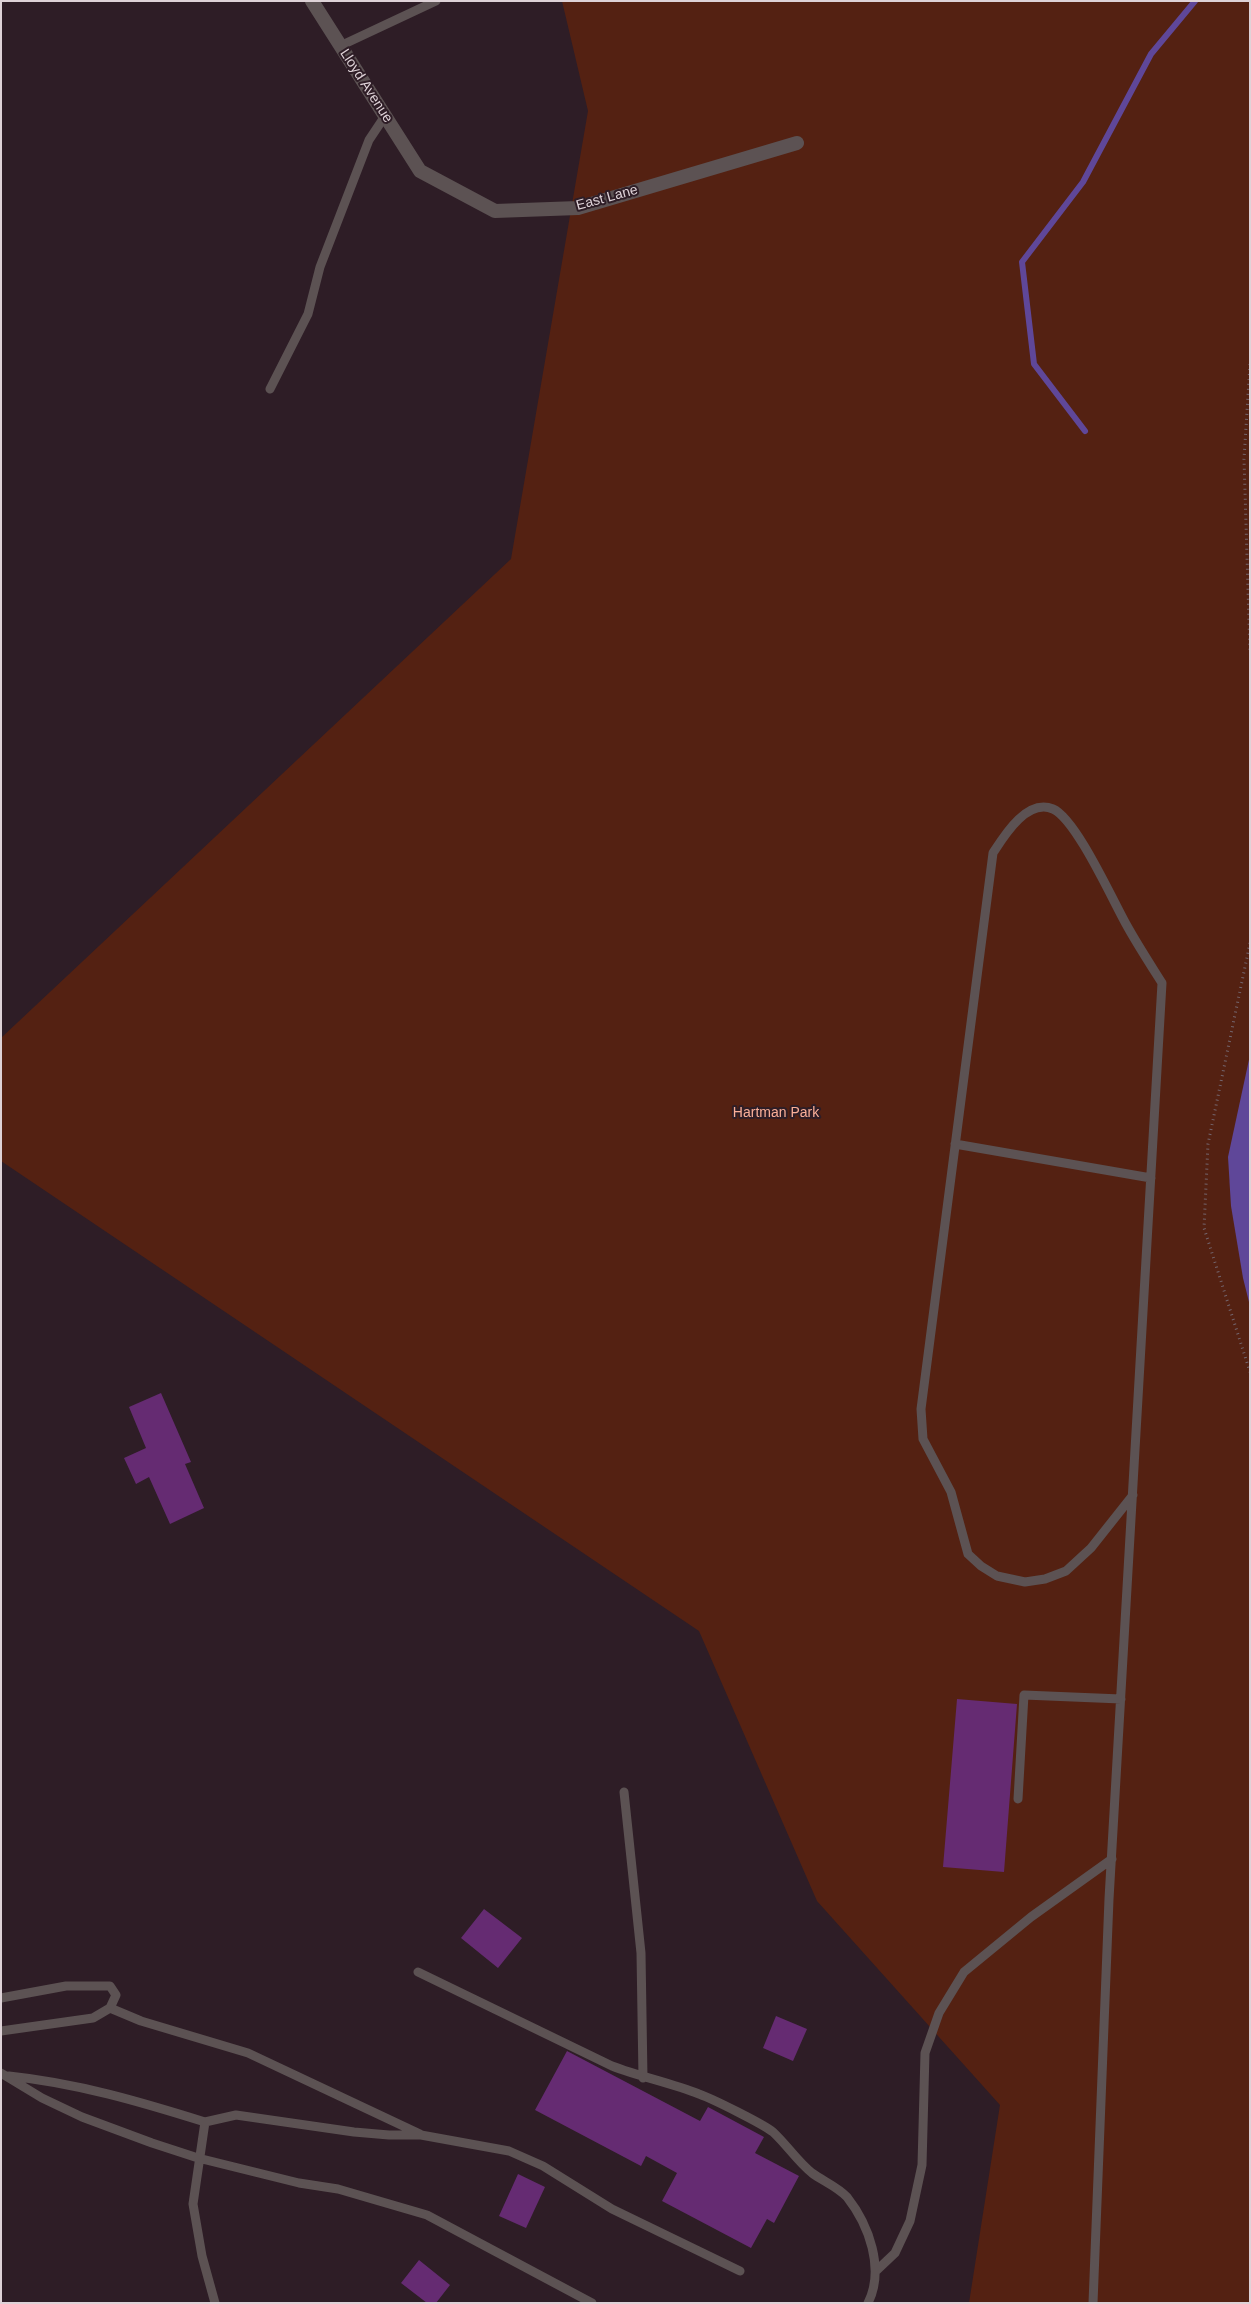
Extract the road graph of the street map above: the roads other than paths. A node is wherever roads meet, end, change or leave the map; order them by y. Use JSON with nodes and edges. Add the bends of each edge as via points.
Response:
{"nodes":[{"id":1,"x":312,"y":1,"type":"edge"},
{"id":2,"x":436,"y":1,"type":"edge"},
{"id":3,"x":340,"y":46,"type":"junction"},
{"id":4,"x":385,"y":116,"type":"junction"},
{"id":5,"x":797,"y":143,"type":"dead end"},
{"id":6,"x":420,"y":171,"type":"joint"},
{"id":7,"x":270,"y":389,"type":"dead end"},
{"id":8,"x":955,"y":1144,"type":"junction"},
{"id":9,"x":1151,"y":1178,"type":"junction"},
{"id":10,"x":1134,"y":1495,"type":"junction"},
{"id":11,"x":1121,"y":1699,"type":"junction"},
{"id":12,"x":624,"y":1792,"type":"dead end"},
{"id":13,"x":1018,"y":1799,"type":"dead end"},
{"id":14,"x":1112,"y":1859,"type":"junction"},
{"id":15,"x":418,"y":1972,"type":"dead end"},
{"id":16,"x":1,"y":1998,"type":"edge"},
{"id":17,"x":110,"y":2008,"type":"junction"},
{"id":18,"x":1,"y":2031,"type":"edge"},
{"id":19,"x":4,"y":2074,"type":"edge"},
{"id":20,"x":643,"y":2078,"type":"junction"},
{"id":21,"x":205,"y":2122,"type":"junction"},
{"id":22,"x":421,"y":2134,"type":"junction"},
{"id":23,"x":198,"y":2158,"type":"junction"},
{"id":24,"x":740,"y":2271,"type":"dead end"},
{"id":25,"x":876,"y":2271,"type":"junction"},
{"id":26,"x":215,"y":2303,"type":"edge"},
{"id":27,"x":592,"y":2303,"type":"edge"},
{"id":28,"x":868,"y":2303,"type":"edge"},
{"id":29,"x":1094,"y":2303,"type":"edge"}],
"edges":[{"from":1,"to":3,"type":"street","name":"Lloyd Avenue"},
{"from":2,"to":3,"type":"lane"},
{"from":3,"to":4,"type":"street","name":"Lloyd Avenue"},
{"from":4,"to":6,"type":"street","name":"Lloyd Avenue"},
{"from":4,"to":7,"type":"lane","via":[[365,148],[320,267],[308,314]]},
{"from":5,"to":6,"type":"street","name":"East Lane","via":[[578,208],[495,212]]},
{"from":8,"to":9,"type":"lane"},
{"from":8,"to":9,"type":"lane","via":[[993,853],[1016,821],[1040,808],[1052,809],[1063,816],[1075,831],[1127,927],[1162,983]]},
{"from":8,"to":10,"type":"lane","via":[[922,1409],[923,1439],[951,1492],[968,1554],[997,1576],[1025,1582],[1045,1579],[1066,1571],[1091,1548]]},
{"from":9,"to":10,"type":"lane"},
{"from":10,"to":11,"type":"lane"},
{"from":11,"to":13,"type":"lane","via":[[1024,1695]]},
{"from":11,"to":14,"type":"lane"},
{"from":12,"to":20,"type":"lane","via":[[640,1953]]},
{"from":14,"to":25,"type":"lane","via":[[1031,1917],[964,1972],[939,2013],[925,2053],[922,2164],[910,2221],[895,2254]]},
{"from":14,"to":29,"type":"lane"},
{"from":15,"to":20,"type":"lane","via":[[532,2029]]},
{"from":16,"to":17,"type":"lane","via":[[66,1986],[110,1986],[116,1996]]},
{"from":17,"to":18,"type":"lane","via":[[92,2018]]},
{"from":17,"to":22,"type":"lane","via":[[248,2054]]},
{"from":19,"to":21,"type":"lane","via":[[124,2096]]},
{"from":19,"to":23,"type":"lane","via":[[42,2098],[82,2117]]},
{"from":20,"to":25,"type":"lane","via":[[699,2094],[771,2131],[812,2173],[846,2196],[864,2224]]},
{"from":21,"to":22,"type":"lane","via":[[236,2115],[389,2136]]},
{"from":21,"to":23,"type":"lane"},
{"from":22,"to":24,"type":"lane","via":[[509,2151],[544,2166],[612,2209]]},
{"from":23,"to":26,"type":"lane","via":[[193,2204]]},
{"from":23,"to":27,"type":"lane","via":[[299,2183],[338,2189],[427,2215]]},
{"from":25,"to":28,"type":"lane","via":[[874,2293]]}]}
